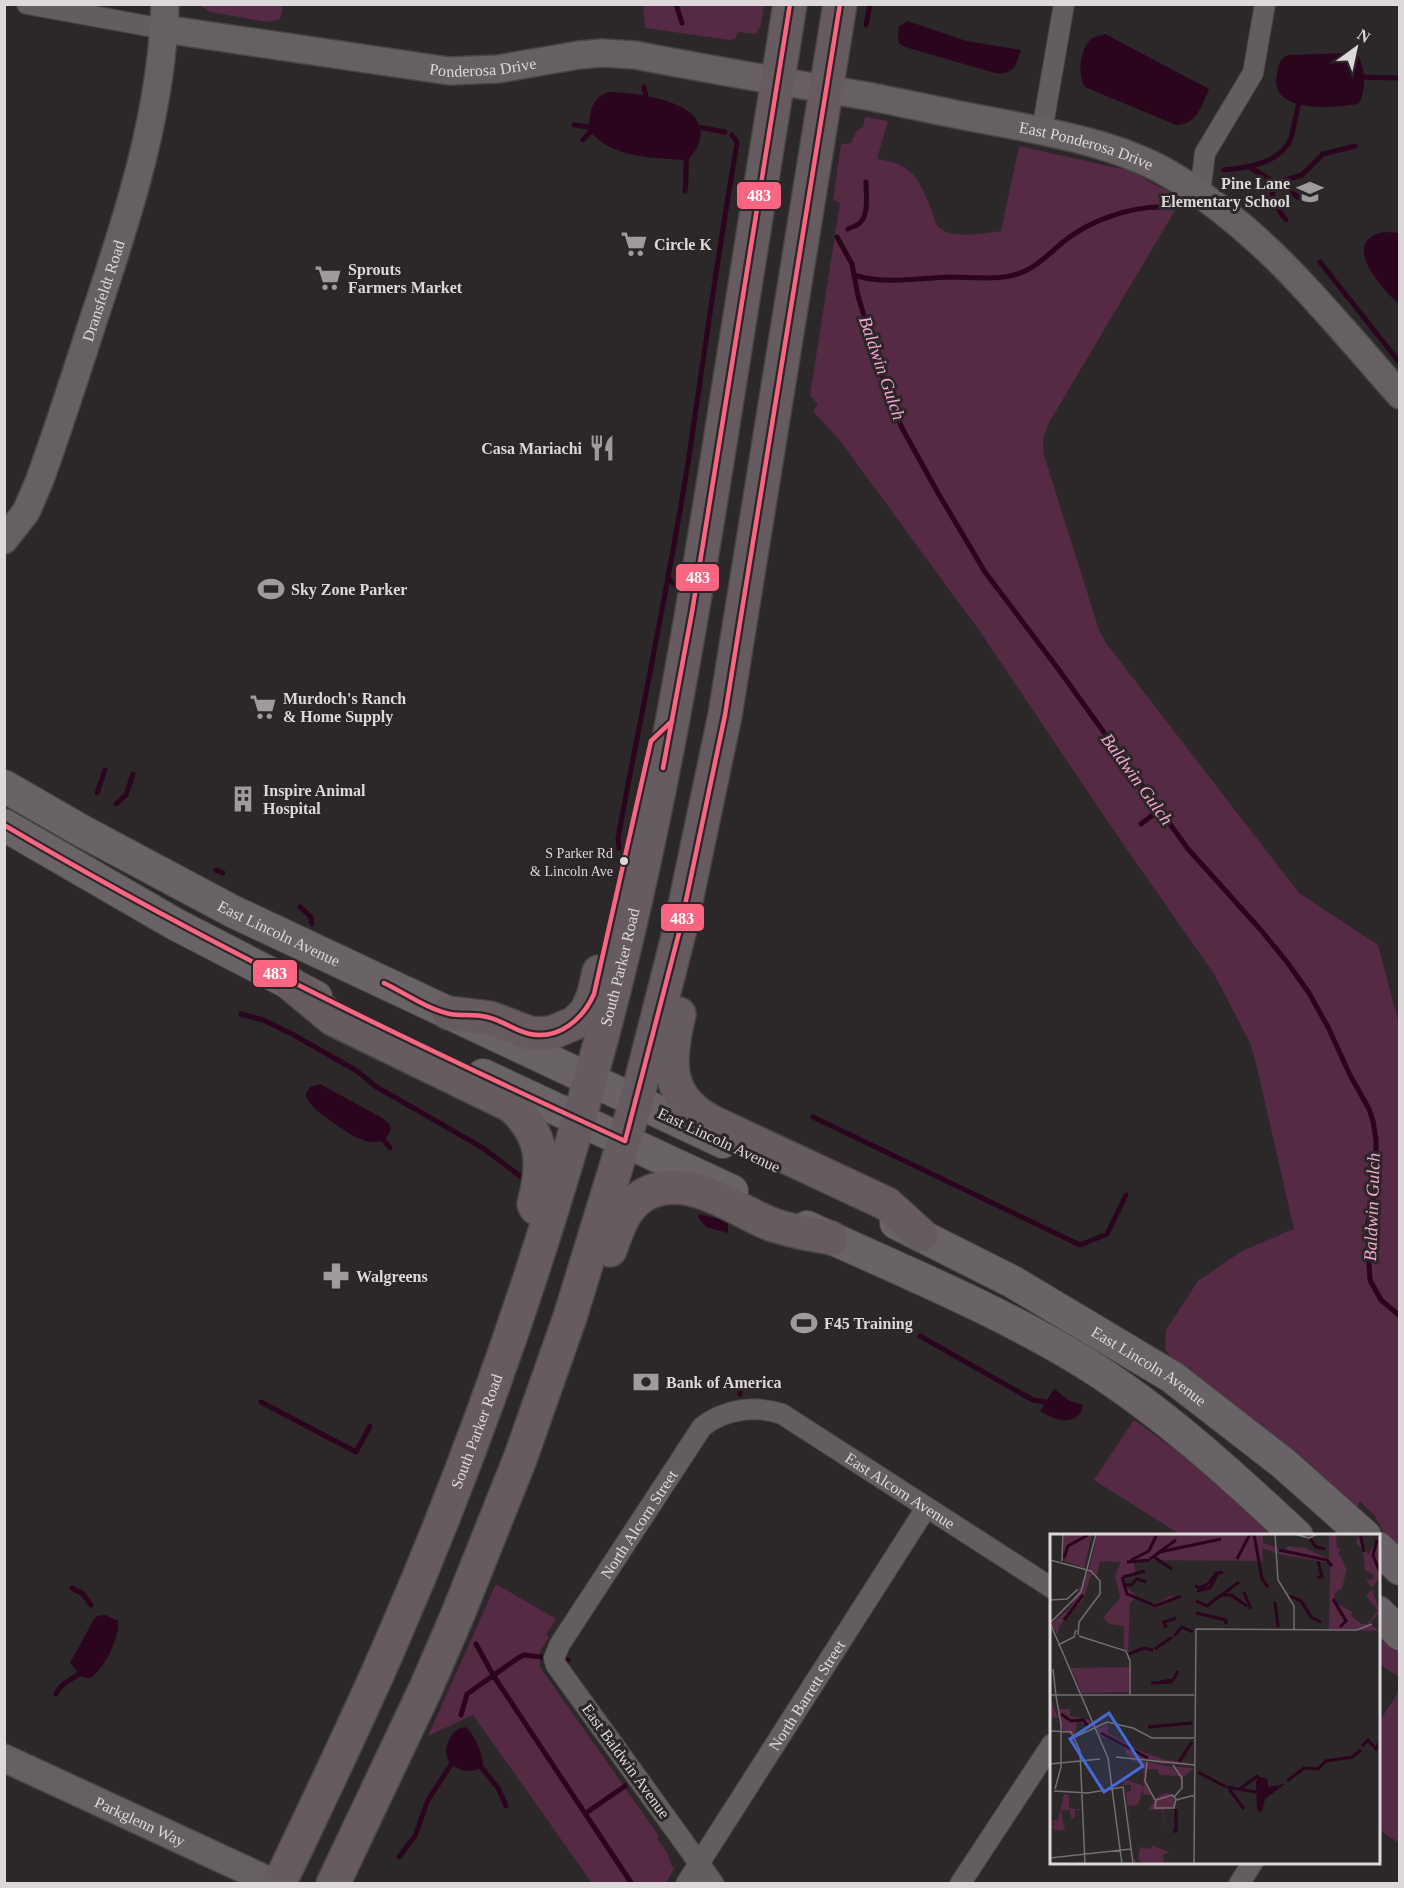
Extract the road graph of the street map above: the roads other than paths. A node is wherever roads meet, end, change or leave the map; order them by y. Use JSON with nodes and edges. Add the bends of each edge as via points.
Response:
{"nodes":[{"id":1,"x":27,"y":4,"type":"edge"},
{"id":2,"x":790,"y":4,"type":"edge"},
{"id":3,"x":840,"y":4,"type":"edge"},
{"id":4,"x":1064,"y":4,"type":"edge"},
{"id":5,"x":1265,"y":4,"type":"edge"},
{"id":6,"x":164,"y":16,"type":"edge"},
{"id":7,"x":779,"y":81,"type":"junction"},
{"id":8,"x":827,"y":90,"type":"junction"},
{"id":9,"x":1042,"y":131,"type":"junction"},
{"id":10,"x":1205,"y":153,"type":"junction"},
{"id":11,"x":1171,"y":174,"type":"junction"},
{"id":12,"x":1200,"y":193,"type":"junction"},
{"id":13,"x":1400,"y":395,"type":"edge"},
{"id":14,"x":4,"y":540,"type":"edge"},
{"id":15,"x":672,"y":721,"type":"junction"},
{"id":16,"x":4,"y":786,"type":"edge"},
{"id":17,"x":4,"y":825,"type":"edge"},
{"id":18,"x":680,"y":929,"type":"junction"},
{"id":19,"x":292,"y":985,"type":"junction"},
{"id":20,"x":448,"y":1014,"type":"junction"},
{"id":21,"x":590,"y":1080,"type":"junction"},
{"id":22,"x":636,"y":1102,"type":"junction"},
{"id":23,"x":579,"y":1120,"type":"junction"},
{"id":24,"x":625,"y":1141,"type":"junction"},
{"id":25,"x":544,"y":1234,"type":"junction"},
{"id":26,"x":921,"y":1235,"type":"junction"},
{"id":27,"x":831,"y":1238,"type":"junction"},
{"id":28,"x":742,"y":1410,"type":"joint"},
{"id":29,"x":520,"y":1459,"type":"junction"},
{"id":30,"x":926,"y":1508,"type":"junction"},
{"id":31,"x":1296,"y":1534,"type":"edge"},
{"id":32,"x":1363,"y":1534,"type":"edge"},
{"id":33,"x":1380,"y":1550,"type":"edge"},
{"id":34,"x":1400,"y":1569,"type":"edge"},
{"id":35,"x":1050,"y":1587,"type":"edge"},
{"id":36,"x":1380,"y":1614,"type":"edge"},
{"id":37,"x":1400,"y":1634,"type":"edge"},
{"id":38,"x":554,"y":1658,"type":"joint"},
{"id":39,"x":1050,"y":1747,"type":"edge"},
{"id":40,"x":4,"y":1758,"type":"edge"},
{"id":41,"x":700,"y":1863,"type":"junction"},
{"id":42,"x":1252,"y":1864,"type":"edge"},
{"id":43,"x":277,"y":1884,"type":"edge"},
{"id":44,"x":333,"y":1884,"type":"edge"},
{"id":45,"x":686,"y":1884,"type":"edge"},
{"id":46,"x":714,"y":1884,"type":"edge"},
{"id":47,"x":960,"y":1884,"type":"edge"},
{"id":48,"x":1239,"y":1884,"type":"edge"}],
"edges":[{"from":1,"to":6,"type":"street"},
{"from":2,"to":7,"type":"highway","name":"South Parker Road"},
{"from":3,"to":8,"type":"highway"},
{"from":4,"to":9,"type":"street"},
{"from":5,"to":10,"type":"street","via":[[1250,80]]},
{"from":6,"to":7,"type":"street","name":"Ponderosa Drive","via":[[441,71],[486,71],[568,56],[611,53]]},
{"from":6,"to":14,"type":"street","name":"Dransfeldt Road","via":[[155,96],[134,197],[39,482],[22,519]]},
{"from":7,"to":8,"type":"street","name":"Ponderosa Drive"},
{"from":7,"to":15,"type":"highway","name":"South Parker Road"},
{"from":8,"to":9,"type":"street","name":"East Ponderosa Drive"},
{"from":8,"to":18,"type":"highway","via":[[725,715]]},
{"from":9,"to":11,"type":"street","name":"East Ponderosa Drive","via":[[1119,151]]},
{"from":10,"to":11,"type":"street"},
{"from":10,"to":12,"type":"street"},
{"from":11,"to":12,"type":"street","name":"East Ponderosa Drive"},
{"from":12,"to":13,"type":"street","name":"East Ponderosa Drive","via":[[1286,266]]},
{"from":15,"to":20,"type":"highway","via":[[651,741],[587,1011],[570,1026],[541,1035],[490,1017]]},
{"from":15,"to":21,"type":"highway","name":"South Parker Road","via":[[639,884]]},
{"from":16,"to":20,"type":"main road","name":"East Lincoln Avenue","via":[[232,911]]},
{"from":17,"to":19,"type":"main road","name":"East Lincoln Avenue","via":[[138,903]]},
{"from":18,"to":22,"type":"highway"},
{"from":18,"to":26,"type":"highway","via":[[692,959],[671,1064],[674,1082],[686,1102],[712,1122],[887,1204]]},
{"from":19,"to":23,"type":"main road","name":"East Lincoln Avenue"},
{"from":19,"to":25,"type":"highway","via":[[333,1019],[516,1110],[530,1127],[540,1149],[542,1172],[534,1203]]},
{"from":20,"to":21,"type":"main road","name":"East Lincoln Avenue"},
{"from":21,"to":22,"type":"main road","name":"East Lincoln Avenue"},
{"from":21,"to":23,"type":"highway","name":"South Parker Road"},
{"from":22,"to":24,"type":"highway"},
{"from":22,"to":26,"type":"main road","name":"East Lincoln Avenue"},
{"from":23,"to":24,"type":"main road","name":"East Lincoln Avenue"},
{"from":23,"to":25,"type":"highway","name":"South Parker Road"},
{"from":24,"to":27,"type":"main road","name":"East Lincoln Avenue"},
{"from":24,"to":29,"type":"highway"},
{"from":25,"to":43,"type":"highway","name":"South Parker Road","via":[[492,1390],[430,1551],[355,1726]]},
{"from":26,"to":32,"type":"main road","name":"East Lincoln Avenue","via":[[1020,1286],[1172,1377],[1283,1462]]},
{"from":27,"to":29,"type":"highway","via":[[771,1225],[686,1187],[662,1188],[641,1196],[617,1229],[556,1410]]},
{"from":27,"to":31,"type":"main road","name":"East Lincoln Avenue","via":[[1020,1326],[1086,1364],[1164,1420]]},
{"from":28,"to":30,"type":"street","name":"East Alcorn Avenue","via":[[782,1414]]},
{"from":28,"to":38,"type":"street","name":"North Alcorn Street","via":[[707,1423],[695,1436]]},
{"from":29,"to":44,"type":"highway","via":[[431,1677]]},
{"from":30,"to":35,"type":"street","name":"East Alcorn Avenue"},
{"from":30,"to":41,"type":"street","name":"North Barrett Street"},
{"from":33,"to":34,"type":"main road"},
{"from":36,"to":37,"type":"main road"},
{"from":38,"to":41,"type":"street","name":"East Baldwin Avenue"},
{"from":39,"to":47,"type":"street"},
{"from":40,"to":43,"type":"street","name":"Parkglenn Way"},
{"from":41,"to":45,"type":"street","name":"North Barrett Street"},
{"from":41,"to":46,"type":"street","name":"East Baldwin Avenue"},
{"from":42,"to":48,"type":"street"}]}
